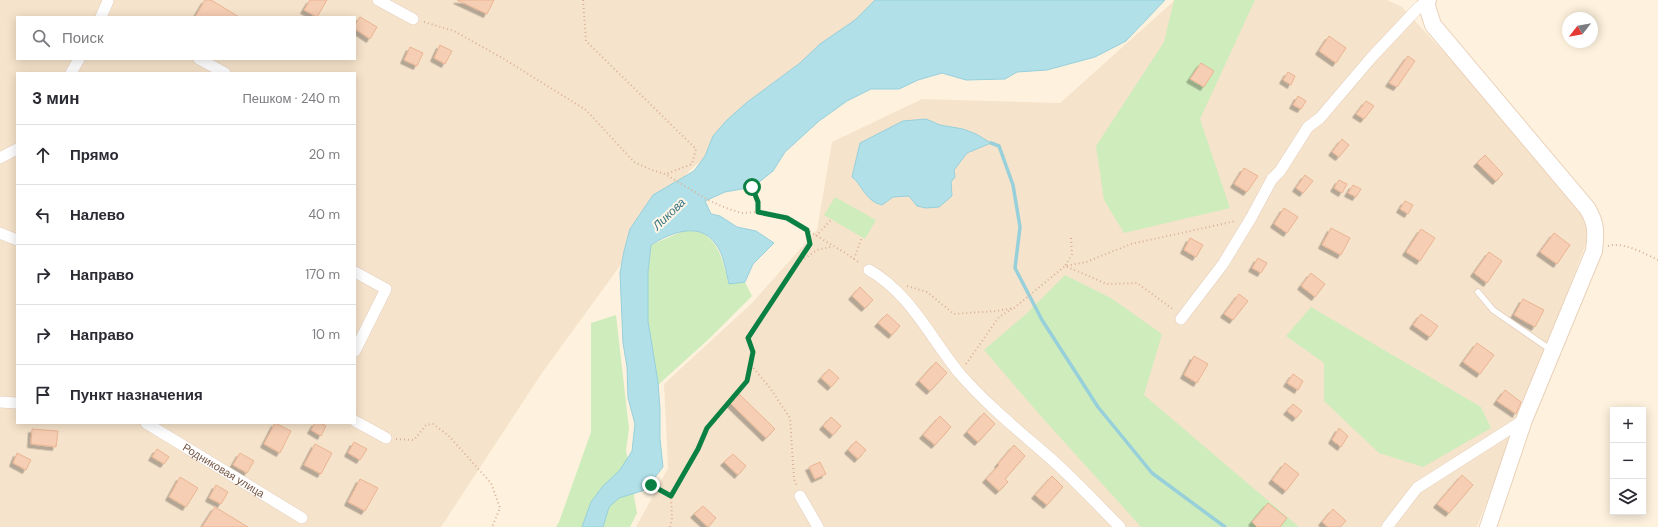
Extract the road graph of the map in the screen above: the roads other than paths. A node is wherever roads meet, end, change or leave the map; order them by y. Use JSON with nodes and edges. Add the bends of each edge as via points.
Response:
{"nodes":[{"id":1,"x":378,"y":0,"type":"edge"},
{"id":2,"x":108,"y":1,"type":"edge"},
{"id":3,"x":1427,"y":2,"type":"edge"},
{"id":4,"x":101,"y":16,"type":"edge"},
{"id":5,"x":413,"y":19,"type":"road end"},
{"id":6,"x":78,"y":60,"type":"edge"},
{"id":7,"x":201,"y":60,"type":"edge"},
{"id":8,"x":72,"y":72,"type":"edge"},
{"id":9,"x":223,"y":72,"type":"edge"},
{"id":10,"x":16,"y":150,"type":"edge"},
{"id":11,"x":0,"y":158,"type":"edge"},
{"id":12,"x":0,"y":233,"type":"edge"},
{"id":13,"x":16,"y":240,"type":"edge"},
{"id":14,"x":868,"y":270,"type":"road end"},
{"id":15,"x":356,"y":273,"type":"edge"},
{"id":16,"x":1478,"y":292,"type":"dead end"},
{"id":17,"x":1181,"y":319,"type":"road end"},
{"id":18,"x":356,"y":349,"type":"edge"},
{"id":19,"x":1553,"y":351,"type":"junction"},
{"id":20,"x":0,"y":402,"type":"edge"},
{"id":21,"x":16,"y":403,"type":"edge"},
{"id":22,"x":1524,"y":420,"type":"junction"},
{"id":23,"x":356,"y":422,"type":"edge"},
{"id":24,"x":148,"y":424,"type":"edge"},
{"id":25,"x":386,"y":438,"type":"road end"},
{"id":26,"x":800,"y":496,"type":"road end"},
{"id":27,"x":302,"y":518,"type":"dead end"},
{"id":28,"x":818,"y":527,"type":"edge"},
{"id":29,"x":1120,"y":527,"type":"edge"},
{"id":30,"x":1387,"y":527,"type":"edge"},
{"id":31,"x":1488,"y":527,"type":"edge"}],
"edges":[{"from":1,"to":5,"type":"street"},
{"from":2,"to":4,"type":"street"},
{"from":3,"to":17,"type":"street","via":[[1418,8],[1371,58],[1320,118],[1308,127],[1280,171],[1272,179],[1223,264]]},
{"from":3,"to":19,"type":"street","via":[[1432,25],[1594,219],[1594,251]]},
{"from":6,"to":8,"type":"street"},
{"from":7,"to":9,"type":"street"},
{"from":10,"to":11,"type":"street"},
{"from":12,"to":13,"type":"street"},
{"from":14,"to":29,"type":"street","via":[[882,278],[914,312],[960,374],[998,414],[1050,458]]},
{"from":15,"to":18,"type":"street","via":[[386,289]]},
{"from":16,"to":19,"type":"lane","via":[[1493,310]]},
{"from":19,"to":22,"type":"street"},
{"from":20,"to":21,"type":"street"},
{"from":22,"to":30,"type":"street","via":[[1417,488]]},
{"from":22,"to":31,"type":"street"},
{"from":23,"to":25,"type":"street"},
{"from":24,"to":27,"type":"street","name":"Родниковая улица"},
{"from":26,"to":28,"type":"street"}]}
